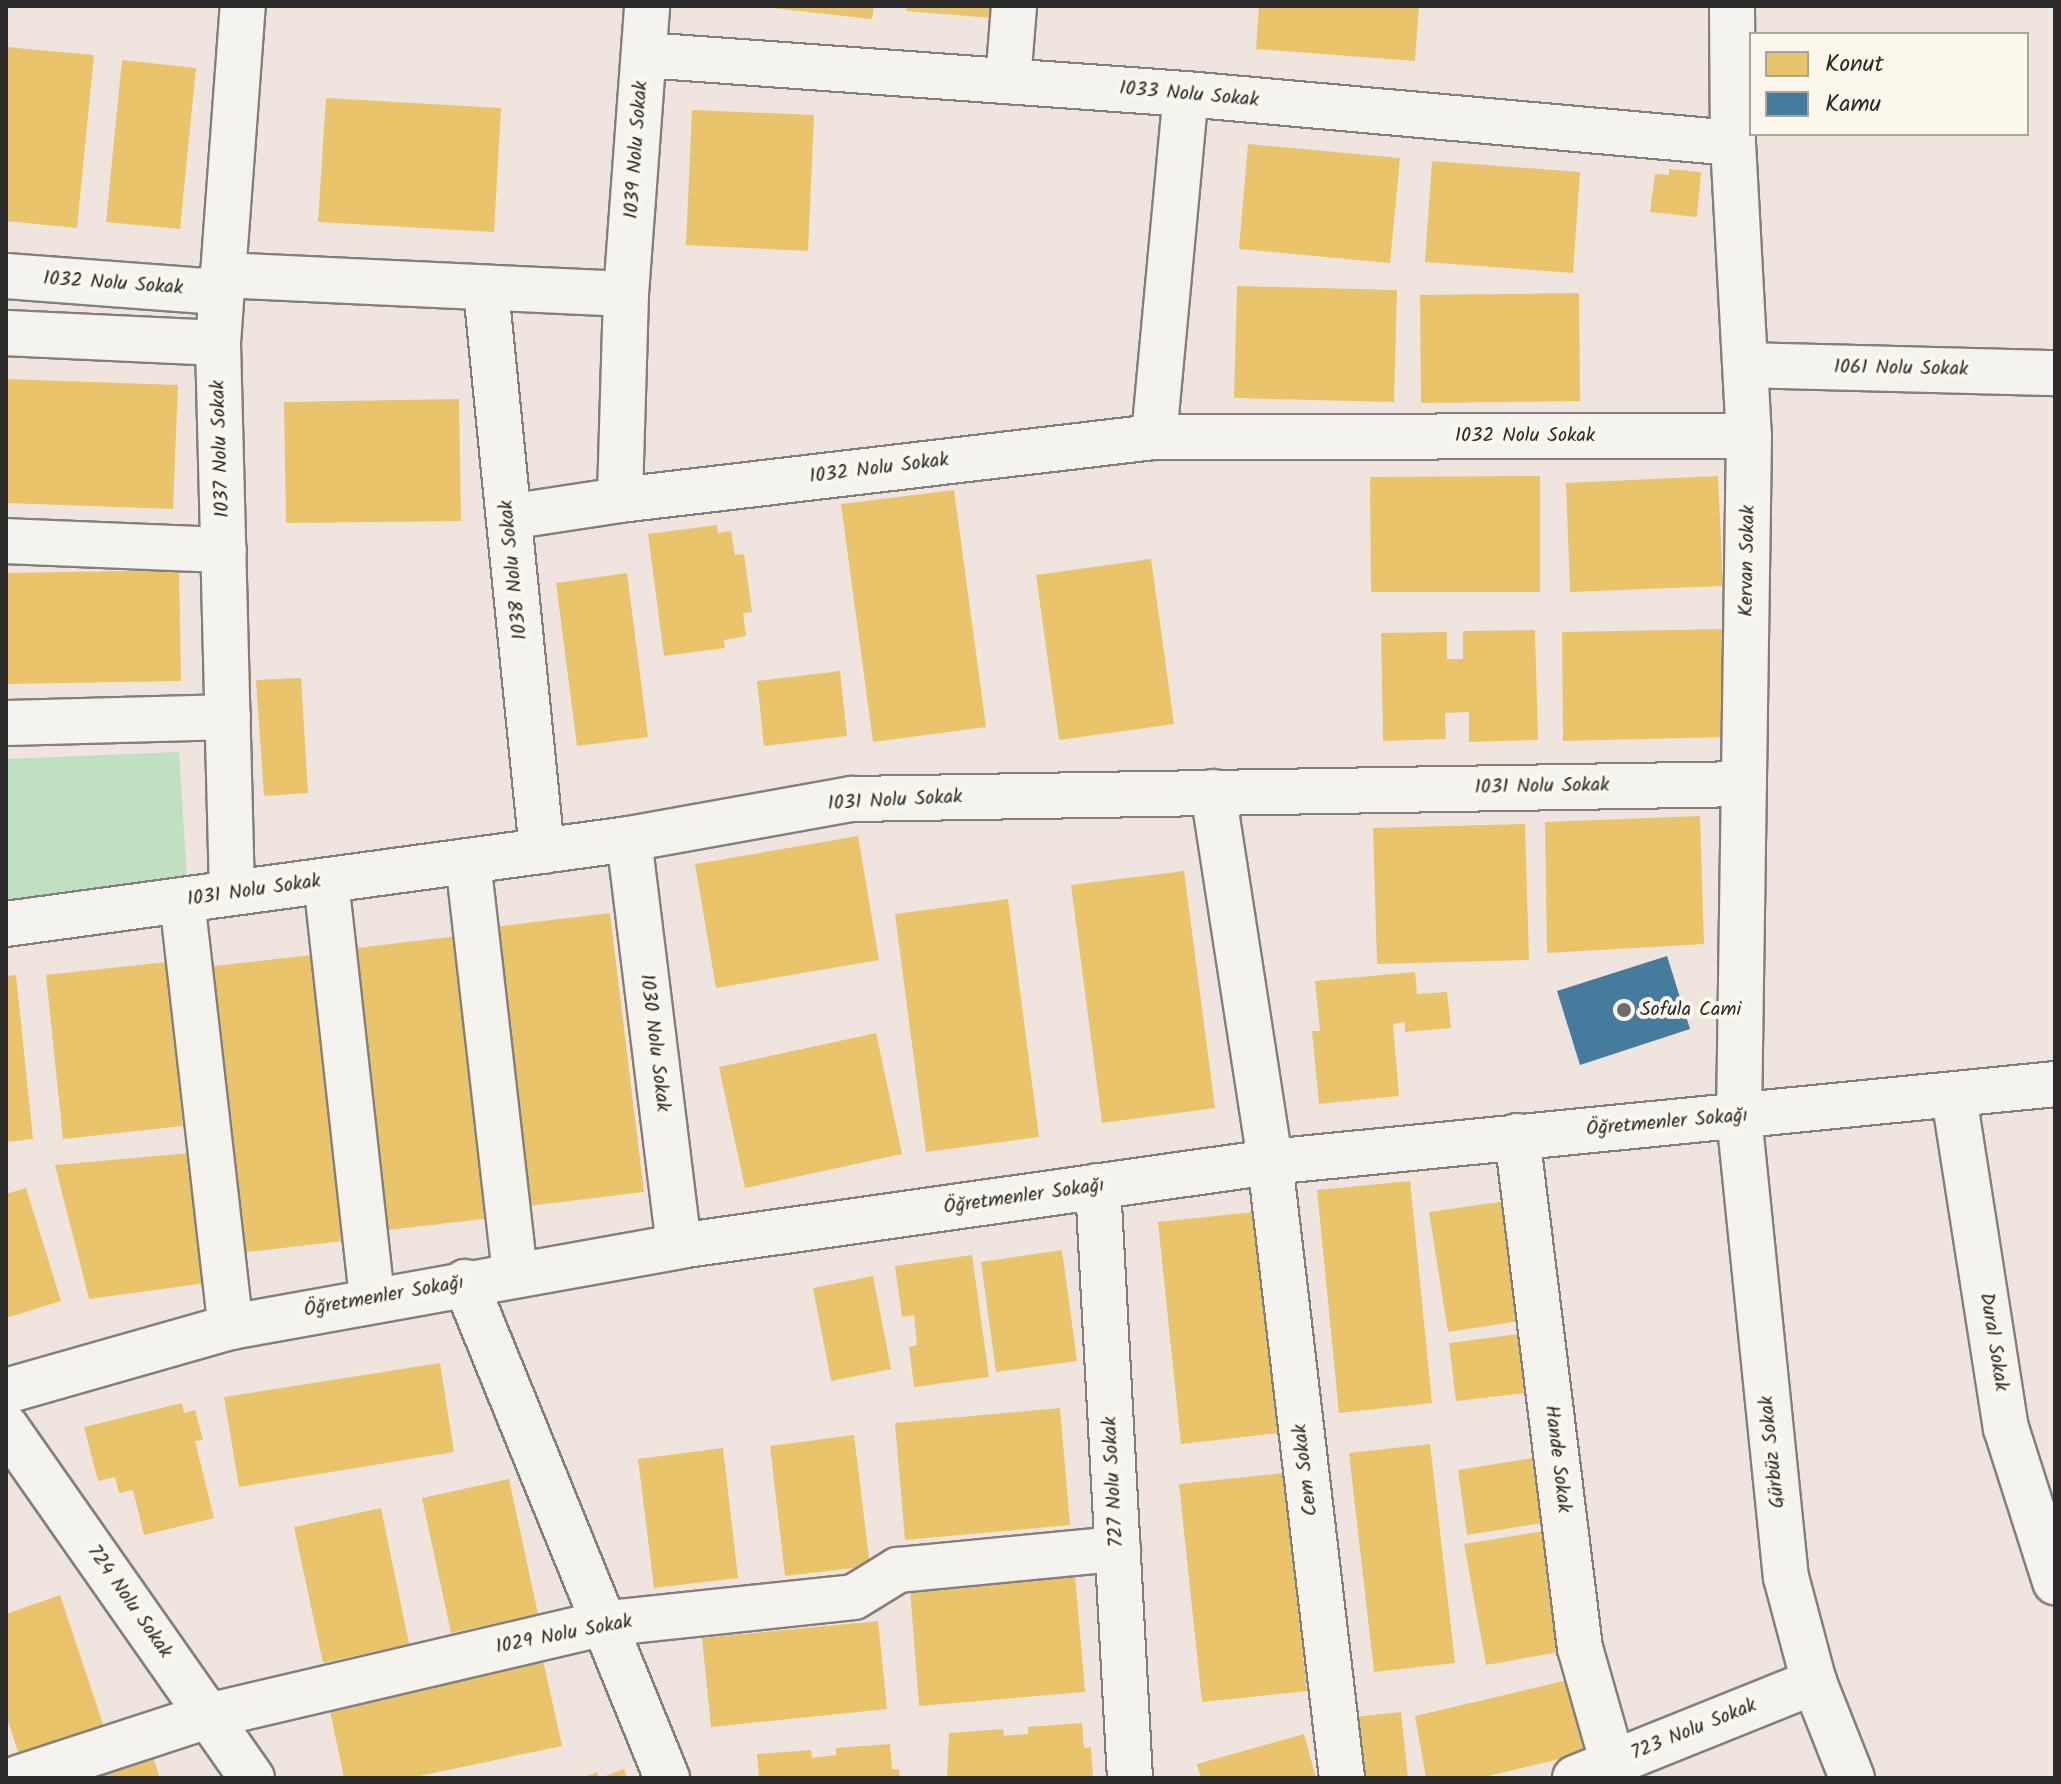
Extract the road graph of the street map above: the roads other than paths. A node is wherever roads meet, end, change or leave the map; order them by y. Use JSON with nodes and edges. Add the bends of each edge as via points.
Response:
{"nodes":[{"id":1,"x":243,"y":6,"type":"edge"},
{"id":2,"x":647,"y":6,"type":"edge"},
{"id":3,"x":1014,"y":6,"type":"edge"},
{"id":4,"x":1732,"y":6,"type":"edge"},
{"id":5,"x":644,"y":55,"type":"junction"},
{"id":6,"x":1008,"y":81,"type":"junction"},
{"id":7,"x":1186,"y":94,"type":"junction"},
{"id":8,"x":1733,"y":143,"type":"junction"},
{"id":9,"x":6,"y":276,"type":"edge"},
{"id":10,"x":221,"y":283,"type":"junction"},
{"id":11,"x":486,"y":290,"type":"junction"},
{"id":12,"x":626,"y":294,"type":"junction"},
{"id":13,"x":6,"y":333,"type":"edge"},
{"id":14,"x":218,"y":343,"type":"junction"},
{"id":15,"x":1746,"y":365,"type":"junction"},
{"id":16,"x":2055,"y":373,"type":"edge"},
{"id":17,"x":1749,"y":436,"type":"junction"},
{"id":18,"x":1154,"y":437,"type":"junction"},
{"id":19,"x":620,"y":500,"type":"junction"},
{"id":20,"x":509,"y":517,"type":"junction"},
{"id":21,"x":6,"y":541,"type":"edge"},
{"id":22,"x":224,"y":550,"type":"junction"},
{"id":23,"x":228,"y":717,"type":"junction"},
{"id":24,"x":6,"y":723,"type":"edge"},
{"id":25,"x":1744,"y":784,"type":"junction"},
{"id":26,"x":1213,"y":792,"type":"junction"},
{"id":27,"x":629,"y":839,"type":"junction"},
{"id":28,"x":542,"y":851,"type":"junction"},
{"id":29,"x":468,"y":861,"type":"junction"},
{"id":30,"x":326,"y":881,"type":"junction"},
{"id":31,"x":232,"y":893,"type":"junction"},
{"id":32,"x":182,"y":900,"type":"junction"},
{"id":33,"x":6,"y":924,"type":"edge"},
{"id":34,"x":2055,"y":1084,"type":"edge"},
{"id":35,"x":1954,"y":1097,"type":"junction"},
{"id":36,"x":1739,"y":1116,"type":"junction"},
{"id":37,"x":1517,"y":1136,"type":"junction"},
{"id":38,"x":1270,"y":1162,"type":"junction"},
{"id":39,"x":1098,"y":1186,"type":"junction"},
{"id":40,"x":679,"y":1246,"type":"junction"},
{"id":41,"x":515,"y":1273,"type":"junction"},
{"id":42,"x":465,"y":1282,"type":"junction"},
{"id":43,"x":372,"y":1297,"type":"junction"},
{"id":44,"x":231,"y":1327,"type":"junction"},
{"id":45,"x":6,"y":1391,"type":"edge"},
{"id":46,"x":6,"y":1427,"type":"edge"},
{"id":47,"x":1118,"y":1549,"type":"junction"},
{"id":48,"x":2055,"y":1582,"type":"edge"},
{"id":49,"x":601,"y":1624,"type":"junction"},
{"id":50,"x":1814,"y":1682,"type":"junction"},
{"id":51,"x":208,"y":1716,"type":"junction"},
{"id":52,"x":1601,"y":1773,"type":"edge"},
{"id":53,"x":18,"y":1778,"type":"edge"},
{"id":54,"x":252,"y":1778,"type":"edge"},
{"id":55,"x":667,"y":1778,"type":"edge"},
{"id":56,"x":1130,"y":1778,"type":"edge"},
{"id":57,"x":1342,"y":1778,"type":"edge"},
{"id":58,"x":1852,"y":1778,"type":"edge"}],
"edges":[{"from":1,"to":10,"type":"street","name":"1037 Nolu Sokak"},
{"from":2,"to":5,"type":"street","name":"1039 Nolu Sokak"},
{"from":3,"to":6,"type":"street"},
{"from":4,"to":8,"type":"street","name":"Kervan Sokak"},
{"from":5,"to":6,"type":"street","name":"1033 Nolu Sokak"},
{"from":5,"to":12,"type":"street","name":"1039 Nolu Sokak"},
{"from":6,"to":7,"type":"street","name":"1033 Nolu Sokak"},
{"from":7,"to":8,"type":"street","name":"1033 Nolu Sokak"},
{"from":7,"to":18,"type":"street"},
{"from":8,"to":15,"type":"street","name":"Kervan Sokak"},
{"from":9,"to":10,"type":"street","name":"1032 Nolu Sokak"},
{"from":10,"to":11,"type":"street","name":"1032 Nolu Sokak"},
{"from":10,"to":14,"type":"street","name":"1037 Nolu Sokak"},
{"from":11,"to":12,"type":"street","name":"1032 Nolu Sokak"},
{"from":11,"to":20,"type":"street","name":"1038 Nolu Sokak"},
{"from":12,"to":19,"type":"street"},
{"from":13,"to":14,"type":"street"},
{"from":14,"to":22,"type":"street","name":"1037 Nolu Sokak"},
{"from":15,"to":16,"type":"street","name":"1061 Nolu Sokak"},
{"from":15,"to":17,"type":"street","name":"Kervan Sokak"},
{"from":17,"to":18,"type":"street","name":"1032 Nolu Sokak"},
{"from":17,"to":25,"type":"street","name":"Kervan Sokak"},
{"from":18,"to":19,"type":"street","name":"1032 Nolu Sokak"},
{"from":19,"to":20,"type":"street","name":"1032 Nolu Sokak"},
{"from":20,"to":28,"type":"street","name":"1038 Nolu Sokak"},
{"from":21,"to":22,"type":"street"},
{"from":22,"to":23,"type":"street","name":"1037 Nolu Sokak"},
{"from":23,"to":24,"type":"street"},
{"from":23,"to":31,"type":"street","name":"1037 Nolu Sokak"},
{"from":25,"to":26,"type":"street","name":"1031 Nolu Sokak"},
{"from":25,"to":36,"type":"street","name":"Kervan Sokak"},
{"from":26,"to":27,"type":"street","name":"1031 Nolu Sokak","via":[[852,799]]},
{"from":26,"to":38,"type":"street","name":"Cem Sokak"},
{"from":27,"to":28,"type":"street","name":"1031 Nolu Sokak"},
{"from":27,"to":40,"type":"street","name":"1030 Nolu Sokak"},
{"from":28,"to":29,"type":"street","name":"1031 Nolu Sokak"},
{"from":29,"to":30,"type":"street","name":"1031 Nolu Sokak"},
{"from":29,"to":41,"type":"street"},
{"from":30,"to":31,"type":"street","name":"1031 Nolu Sokak"},
{"from":30,"to":43,"type":"street"},
{"from":31,"to":32,"type":"street","name":"1031 Nolu Sokak"},
{"from":32,"to":33,"type":"street","name":"1031 Nolu Sokak"},
{"from":32,"to":44,"type":"street"},
{"from":34,"to":35,"type":"street","name":"Öğretmenler Sokağı"},
{"from":35,"to":36,"type":"street","name":"Öğretmenler Sokağı"},
{"from":35,"to":48,"type":"street","name":"Dural Sokak","via":[[2006,1428]]},
{"from":36,"to":37,"type":"street","name":"Öğretmenler Sokağı"},
{"from":36,"to":50,"type":"street","name":"Gürbüz Sokak","via":[[1786,1577]]},
{"from":37,"to":38,"type":"street","name":"Öğretmenler Sokağı"},
{"from":37,"to":52,"type":"street","name":"Hande Sokak","via":[[1580,1648]]},
{"from":38,"to":39,"type":"street","name":"Öğretmenler Sokağı"},
{"from":38,"to":57,"type":"street","name":"Cem Sokak"},
{"from":39,"to":40,"type":"street","name":"Öğretmenler Sokağı"},
{"from":39,"to":47,"type":"street","name":"727 Nolu Sokak"},
{"from":40,"to":41,"type":"street","name":"Öğretmenler Sokağı"},
{"from":41,"to":42,"type":"street","name":"Öğretmenler Sokağı"},
{"from":42,"to":43,"type":"street","name":"Öğretmenler Sokağı"},
{"from":42,"to":49,"type":"street"},
{"from":43,"to":44,"type":"street","name":"Öğretmenler Sokağı"},
{"from":44,"to":45,"type":"street","name":"Öğretmenler Sokağı"},
{"from":46,"to":51,"type":"street","name":"724 Nolu Sokak"},
{"from":47,"to":49,"type":"street","name":"1029 Nolu Sokak","via":[[898,1570],[854,1597]]},
{"from":47,"to":56,"type":"street","name":"727 Nolu Sokak"},
{"from":49,"to":51,"type":"street","name":"1029 Nolu Sokak"},
{"from":49,"to":55,"type":"street"},
{"from":50,"to":52,"type":"street","name":"723 Nolu Sokak"},
{"from":50,"to":58,"type":"street","name":"Gürbüz Sokak"},
{"from":51,"to":53,"type":"street","name":"1029 Nolu Sokak"},
{"from":51,"to":54,"type":"street","name":"724 Nolu Sokak"}]}
